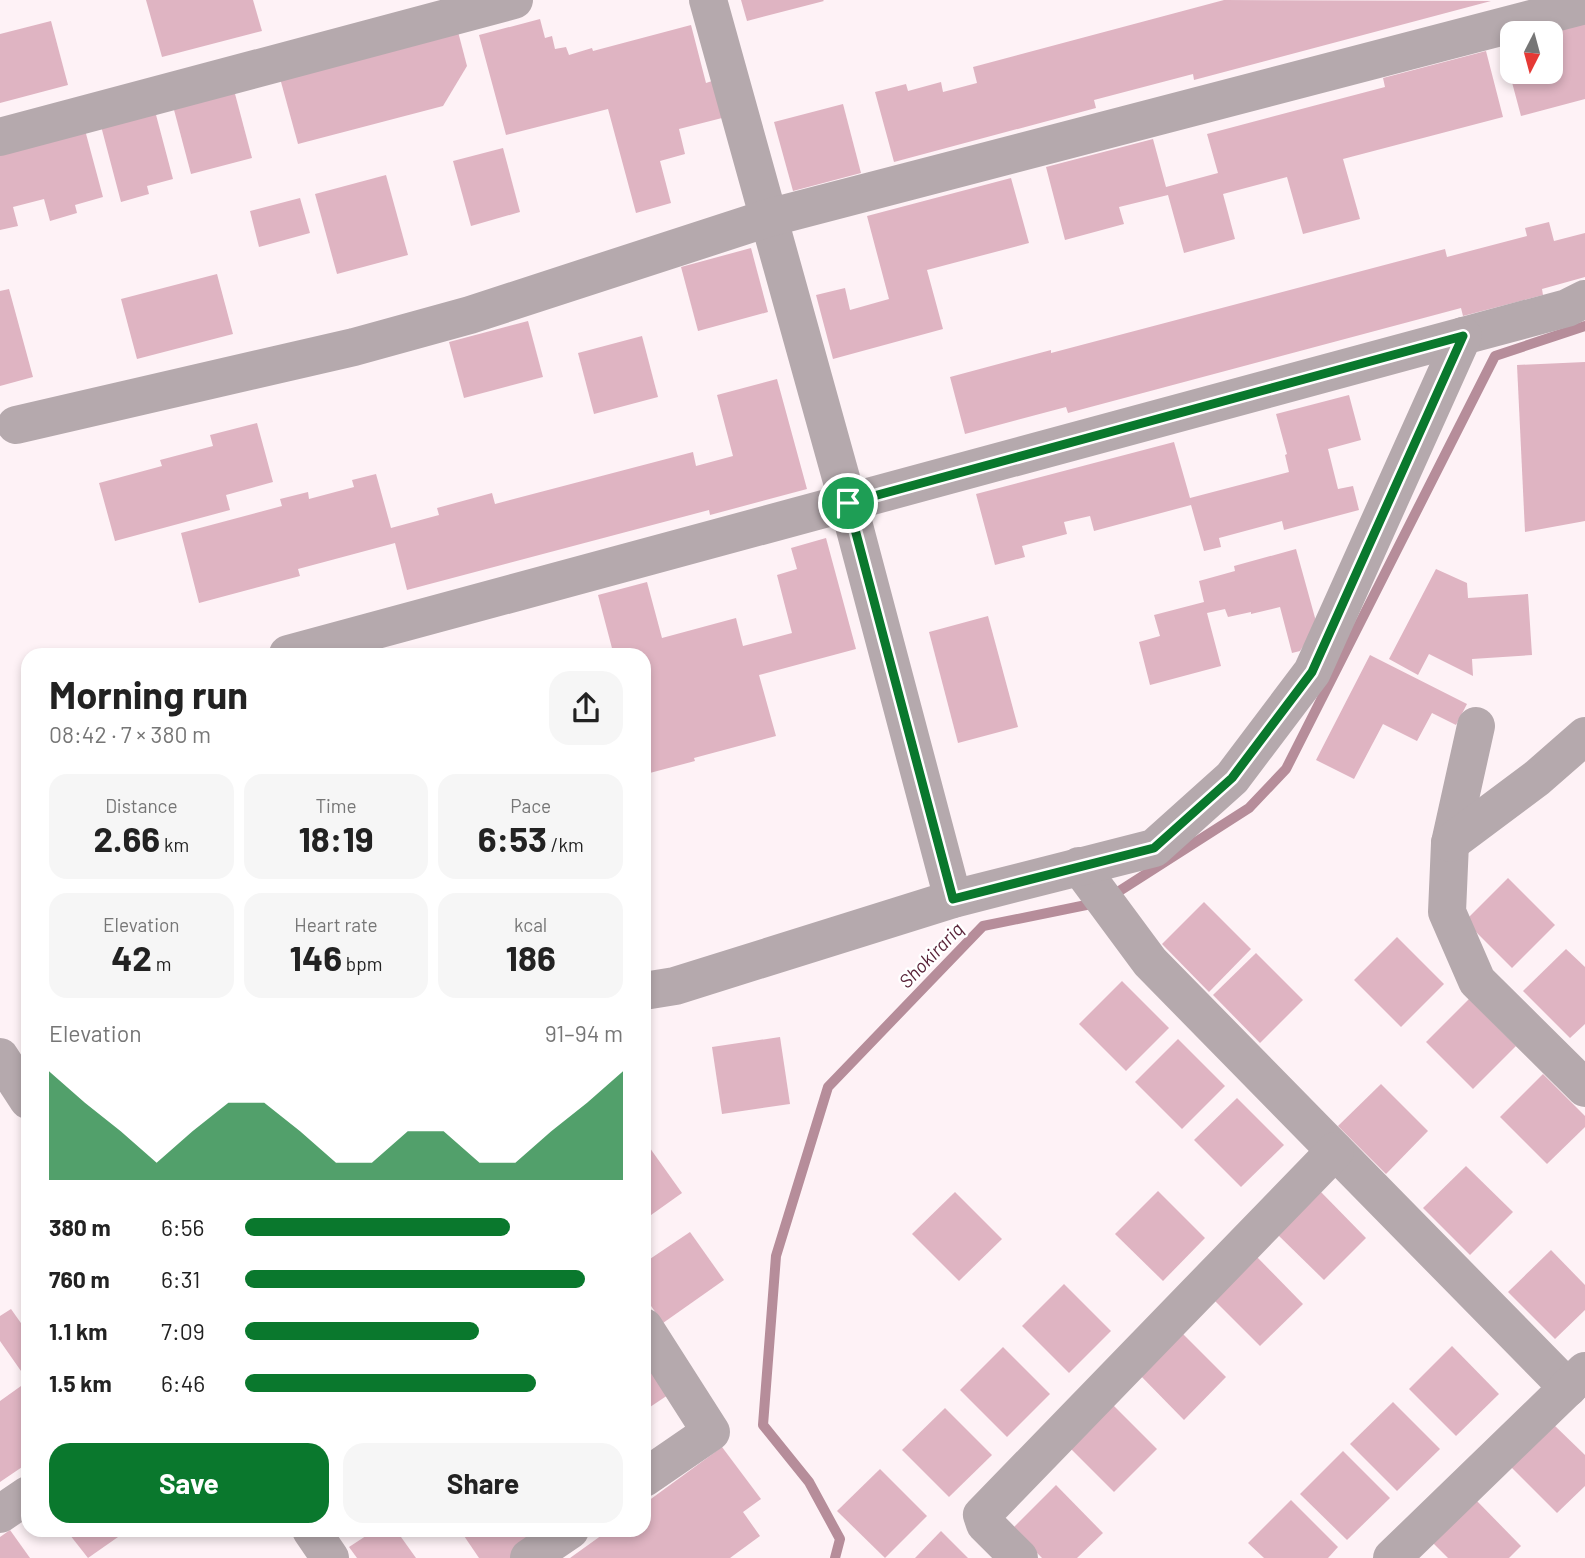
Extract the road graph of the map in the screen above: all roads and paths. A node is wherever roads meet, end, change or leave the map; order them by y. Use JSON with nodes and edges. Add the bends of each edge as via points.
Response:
{"nodes":[{"id":1,"x":514,"y":0,"type":"edge"},
{"id":2,"x":708,"y":0,"type":"edge"},
{"id":3,"x":1585,"y":5,"type":"edge"},
{"id":4,"x":0,"y":136,"type":"edge"},
{"id":5,"x":768,"y":218,"type":"junction"},
{"id":6,"x":1585,"y":299,"type":"edge"},
{"id":7,"x":1463,"y":336,"type":"junction"},
{"id":8,"x":16,"y":425,"type":"dead end"},
{"id":9,"x":848,"y":503,"type":"junction"},
{"id":10,"x":310,"y":648,"type":"edge"},
{"id":11,"x":1476,"y":726,"type":"dead end"},
{"id":12,"x":1585,"y":736,"type":"edge"},
{"id":13,"x":1450,"y":843,"type":"junction"},
{"id":14,"x":1097,"y":891,"type":"junction"},
{"id":15,"x":953,"y":899,"type":"junction"},
{"id":16,"x":651,"y":990,"type":"edge"},
{"id":17,"x":0,"y":1057,"type":"edge"},
{"id":18,"x":1585,"y":1088,"type":"edge"},
{"id":19,"x":21,"y":1089,"type":"edge"},
{"id":20,"x":1335,"y":1151,"type":"junction"},
{"id":21,"x":651,"y":1338,"type":"edge"},
{"id":22,"x":1576,"y":1379,"type":"edge"},
{"id":23,"x":651,"y":1473,"type":"edge"},
{"id":24,"x":21,"y":1500,"type":"edge"},
{"id":25,"x":0,"y":1514,"type":"edge"},
{"id":26,"x":316,"y":1537,"type":"edge"},
{"id":27,"x":560,"y":1537,"type":"edge"},
{"id":28,"x":330,"y":1558,"type":"edge"},
{"id":29,"x":529,"y":1558,"type":"edge"},
{"id":30,"x":1020,"y":1558,"type":"edge"},
{"id":31,"x":1392,"y":1558,"type":"edge"}],
"edges":[{"from":1,"to":4,"type":"street"},
{"from":2,"to":5,"type":"street"},
{"from":3,"to":5,"type":"street"},
{"from":5,"to":8,"type":"street","via":[[470,316]]},
{"from":5,"to":9,"type":"street"},
{"from":6,"to":7,"type":"street"},
{"from":7,"to":9,"type":"street"},
{"from":7,"to":14,"type":"street","via":[[1312,672],[1232,778],[1154,848]]},
{"from":9,"to":10,"type":"street"},
{"from":9,"to":15,"type":"street"},
{"from":11,"to":13,"type":"street"},
{"from":12,"to":13,"type":"street"},
{"from":13,"to":18,"type":"street","via":[[1447,912],[1477,981]]},
{"from":14,"to":15,"type":"street"},
{"from":14,"to":20,"type":"street","via":[[1150,962]]},
{"from":15,"to":16,"type":"street"},
{"from":17,"to":19,"type":"street"},
{"from":20,"to":22,"type":"street"},
{"from":20,"to":30,"type":"street","via":[[982,1514],[985,1524]]},
{"from":21,"to":23,"type":"street","via":[[711,1432]]},
{"from":22,"to":31,"type":"street"},
{"from":24,"to":25,"type":"street"},
{"from":26,"to":28,"type":"street"},
{"from":27,"to":29,"type":"street"}]}
